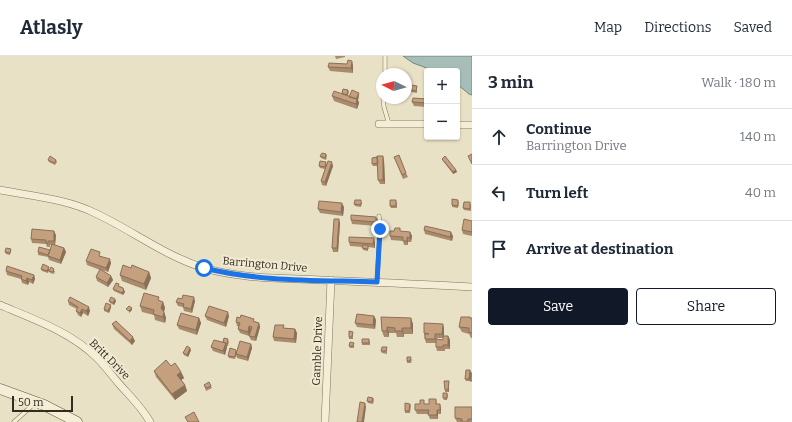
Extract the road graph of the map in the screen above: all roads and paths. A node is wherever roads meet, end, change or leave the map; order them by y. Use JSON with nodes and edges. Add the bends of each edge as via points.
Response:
{"nodes":[{"id":1,"x":384,"y":56,"type":"edge"},
{"id":2,"x":385,"y":68,"type":"edge"},
{"id":3,"x":384,"y":104,"type":"edge"},
{"id":4,"x":379,"y":124,"type":"dead end"},
{"id":5,"x":389,"y":124,"type":"junction"},
{"id":6,"x":424,"y":124,"type":"edge"},
{"id":7,"x":460,"y":125,"type":"edge"},
{"id":8,"x":472,"y":125,"type":"edge"},
{"id":9,"x":0,"y":190,"type":"edge"},
{"id":10,"x":379,"y":216,"type":"dead end"},
{"id":11,"x":331,"y":280,"type":"junction"},
{"id":12,"x":377,"y":282,"type":"junction"},
{"id":13,"x":472,"y":287,"type":"edge"},
{"id":14,"x":0,"y":305,"type":"edge"},
{"id":15,"x":0,"y":389,"type":"edge"},
{"id":16,"x":35,"y":402,"type":"junction"},
{"id":17,"x":14,"y":422,"type":"edge"},
{"id":18,"x":77,"y":422,"type":"edge"},
{"id":19,"x":150,"y":422,"type":"edge"},
{"id":20,"x":325,"y":422,"type":"edge"}],
"edges":[{"from":1,"to":2,"type":"lane"},
{"from":3,"to":5,"type":"lane"},
{"from":4,"to":5,"type":"street"},
{"from":5,"to":6,"type":"street"},
{"from":7,"to":8,"type":"street"},
{"from":9,"to":11,"type":"street","name":"Barrington Drive","via":[[83,208],[170,255],[204,268],[245,276]]},
{"from":10,"to":12,"type":"lane"},
{"from":11,"to":12,"type":"street","name":"Barrington Drive"},
{"from":11,"to":20,"type":"street","name":"Gamble Drive"},
{"from":12,"to":13,"type":"street","name":"Barrington Drive"},
{"from":14,"to":19,"type":"street","name":"Britt Drive","via":[[67,335],[88,350]]},
{"from":15,"to":16,"type":"street"},
{"from":16,"to":17,"type":"lane"},
{"from":16,"to":18,"type":"street"}]}
